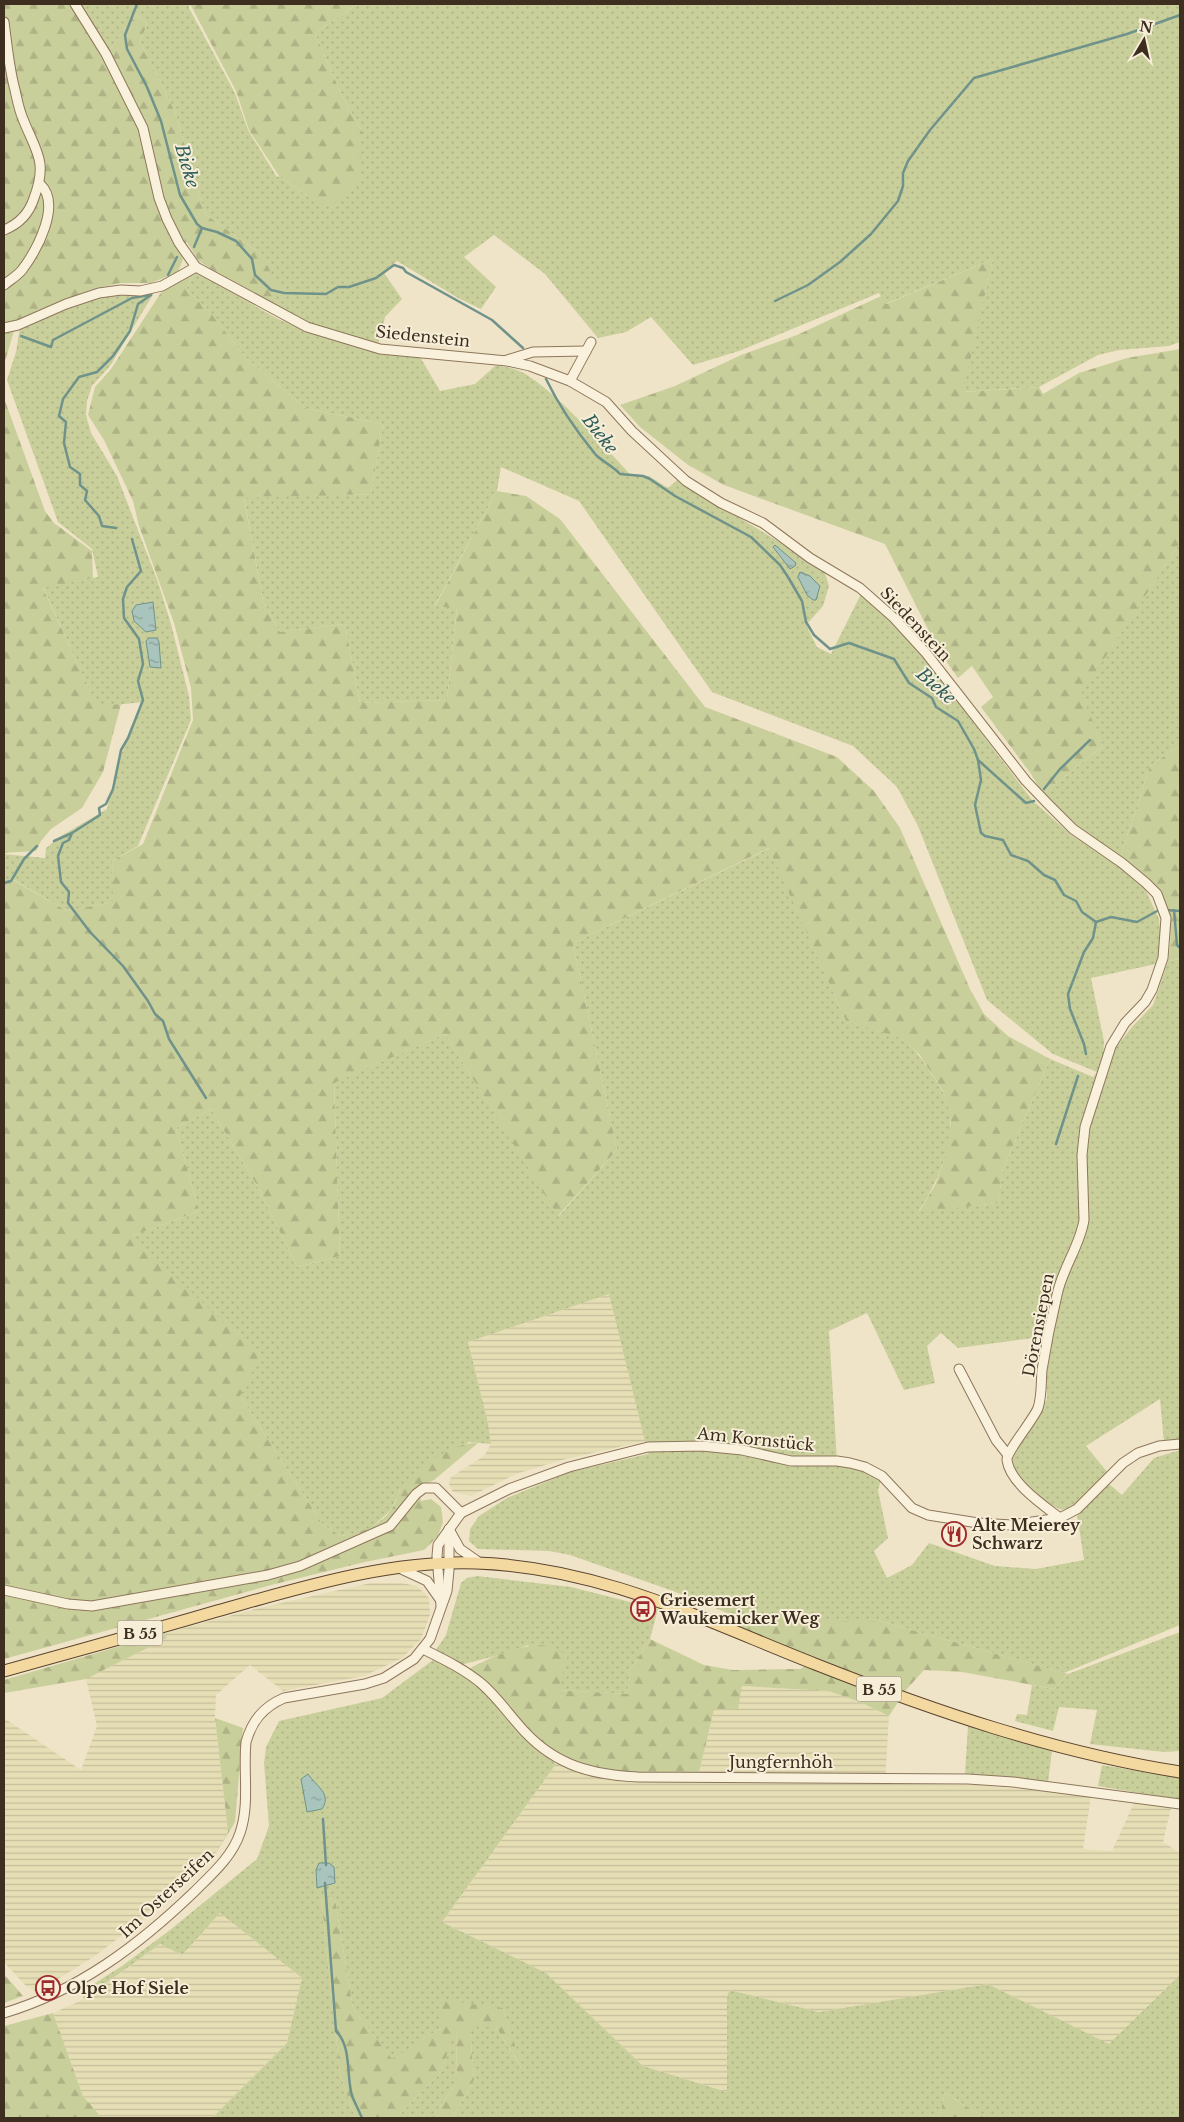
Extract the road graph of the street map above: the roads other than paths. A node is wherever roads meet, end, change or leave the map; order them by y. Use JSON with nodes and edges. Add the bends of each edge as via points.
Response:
{"nodes":[{"id":1,"x":75,"y":4,"type":"edge"},
{"id":2,"x":4,"y":22,"type":"edge"},
{"id":3,"x":40,"y":184,"type":"junction"},
{"id":4,"x":4,"y":230,"type":"edge"},
{"id":5,"x":196,"y":266,"type":"junction"},
{"id":6,"x":4,"y":285,"type":"edge"},
{"id":7,"x":4,"y":328,"type":"edge"},
{"id":8,"x":507,"y":360,"type":"junction"},
{"id":9,"x":570,"y":382,"type":"junction"},
{"id":10,"x":1157,"y":894,"type":"joint"},
{"id":11,"x":959,"y":1369,"type":"dead end"},
{"id":12,"x":1180,"y":1444,"type":"edge"},
{"id":13,"x":1008,"y":1455,"type":"junction"},
{"id":14,"x":461,"y":1513,"type":"junction"},
{"id":15,"x":1060,"y":1518,"type":"junction"},
{"id":16,"x":449,"y":1529,"type":"junction"},
{"id":17,"x":449,"y":1563,"type":"junction"},
{"id":18,"x":480,"y":1563,"type":"junction"},
{"id":19,"x":437,"y":1564,"type":"junction"},
{"id":20,"x":399,"y":1568,"type":"junction"},
{"id":21,"x":4,"y":1590,"type":"edge"},
{"id":22,"x":441,"y":1606,"type":"junction"},
{"id":23,"x":423,"y":1649,"type":"junction"},
{"id":24,"x":4,"y":1671,"type":"edge"},
{"id":25,"x":1180,"y":1772,"type":"edge"},
{"id":26,"x":1180,"y":1804,"type":"edge"},
{"id":27,"x":4,"y":2013,"type":"edge"}],
"edges":[{"from":1,"to":5,"type":"street","via":[[106,54],[143,128],[167,219]]},
{"from":2,"to":3,"type":"street","via":[[14,87],[41,165]]},
{"from":3,"to":4,"type":"street","via":[[30,210]]},
{"from":3,"to":6,"type":"street","via":[[49,200],[43,233],[21,272]]},
{"from":5,"to":7,"type":"street","via":[[162,286],[140,291],[99,293]]},
{"from":5,"to":8,"type":"street","name":"Siedenstein","via":[[308,327],[370,347]]},
{"from":8,"to":9,"type":"street","name":"Siedenstein"},
{"from":8,"to":9,"type":"street","via":[[533,352],[589,346]]},
{"from":9,"to":10,"type":"street","name":"Siedenstein","via":[[606,402],[686,481],[721,503],[763,523],[867,594],[926,653],[1026,781],[1049,805]]},
{"from":10,"to":13,"type":"street","name":"Dörensiepen","via":[[1166,918],[1163,958],[1148,996],[1125,1023],[1109,1053],[1086,1127],[1082,1155],[1082,1230],[1061,1277],[1042,1370],[1039,1405]]},
{"from":11,"to":13,"type":"street","via":[[996,1440]]},
{"from":12,"to":15,"type":"street","via":[[1138,1453],[1122,1463],[1076,1510]]},
{"from":13,"to":15,"type":"street","via":[[1012,1472],[1024,1488]]},
{"from":14,"to":15,"type":"street","name":"Am Kornstück","via":[[509,1489],[593,1460],[648,1447],[702,1446],[742,1450],[792,1461],[838,1461],[865,1467],[882,1476],[912,1508],[928,1515],[1012,1525]]},
{"from":14,"to":16,"type":"street","name":"Am Kornstück"},
{"from":14,"to":21,"type":"street","via":[[436,1488],[424,1488],[390,1526],[300,1566],[129,1601],[92,1606],[68,1604]]},
{"from":16,"to":17,"type":"street"},
{"from":16,"to":18,"type":"street","via":[[460,1550]]},
{"from":16,"to":19,"type":"street","name":"Am Kornstück","via":[[438,1545]]},
{"from":17,"to":18,"type":"main road","number":"B 55"},
{"from":17,"to":19,"type":"main road","number":"B 55"},
{"from":17,"to":22,"type":"street","name":"Im Osterseifen","via":[[447,1591]]},
{"from":18,"to":25,"type":"main road","number":"B 55","via":[[554,1572],[634,1592],[966,1720],[1063,1748]]},
{"from":19,"to":20,"type":"main road","number":"B 55"},
{"from":19,"to":22,"type":"street","name":"Im Osterseifen"},
{"from":20,"to":22,"type":"street","via":[[428,1581]]},
{"from":20,"to":24,"type":"main road","number":"B 55","via":[[276,1595]]},
{"from":22,"to":23,"type":"street","name":"Im Osterseifen","via":[[435,1628]]},
{"from":23,"to":26,"type":"street","name":"Jungfernhöh","via":[[480,1683],[545,1749],[577,1768],[595,1773],[638,1777],[968,1779]]},
{"from":23,"to":27,"type":"street","name":"Im Osterseifen","via":[[404,1667],[384,1678],[284,1698],[261,1712],[246,1742],[240,1834],[224,1862],[177,1908],[109,1963],[50,1995]]}]}
